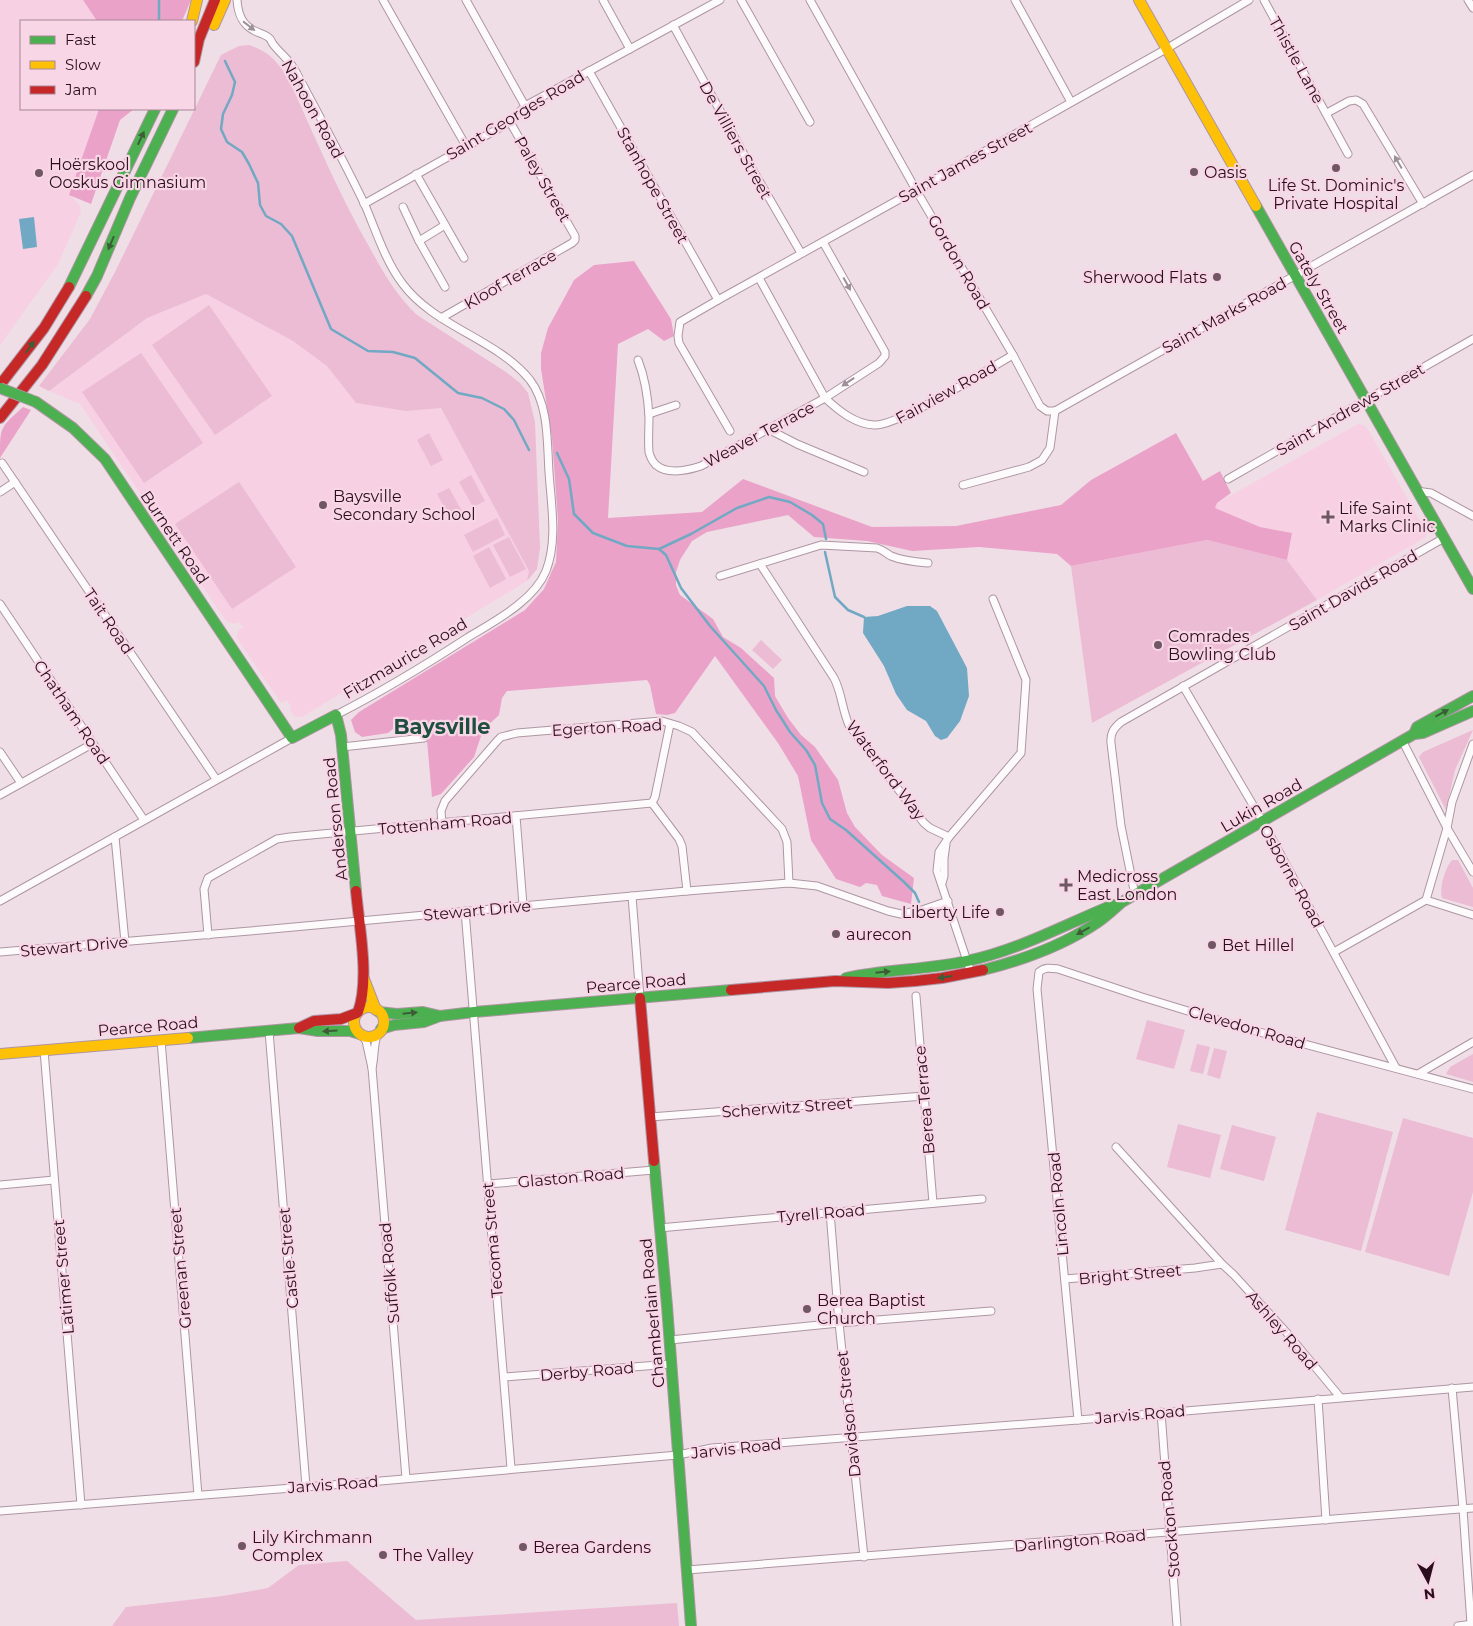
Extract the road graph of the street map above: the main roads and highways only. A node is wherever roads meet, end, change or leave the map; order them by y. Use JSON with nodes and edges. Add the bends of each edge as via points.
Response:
{"nodes":[{"id":1,"x":197,"y":0,"type":"edge"},
{"id":2,"x":215,"y":0,"type":"edge"},
{"id":3,"x":225,"y":0,"type":"edge"},
{"id":4,"x":1139,"y":0,"type":"edge"},
{"id":5,"x":192,"y":20,"type":"edge"},
{"id":6,"x":196,"y":58,"type":"edge"},
{"id":7,"x":155,"y":110,"type":"edge"},
{"id":8,"x":172,"y":110,"type":"edge"},
{"id":9,"x":0,"y":387,"type":"edge"},
{"id":10,"x":0,"y":418,"type":"edge"},
{"id":11,"x":1473,"y":589,"type":"edge"},
{"id":12,"x":1473,"y":696,"type":"edge"},
{"id":13,"x":1473,"y":711,"type":"edge"},
{"id":14,"x":336,"y":716,"type":"joint"},
{"id":15,"x":1414,"y":734,"type":"junction"},
{"id":16,"x":292,"y":738,"type":"joint"},
{"id":17,"x":1122,"y":902,"type":"junction"},
{"id":18,"x":1004,"y":951,"type":"joint"},
{"id":19,"x":1009,"y":963,"type":"joint"},
{"id":20,"x":364,"y":978,"type":"junction"},
{"id":21,"x":835,"y":981,"type":"junction"},
{"id":22,"x":640,"y":998,"type":"junction"},
{"id":23,"x":378,"y":1011,"type":"junction"},
{"id":24,"x":358,"y":1013,"type":"junction"},
{"id":25,"x":440,"y":1016,"type":"junction"},
{"id":26,"x":299,"y":1028,"type":"junction"},
{"id":27,"x":380,"y":1031,"type":"junction"},
{"id":28,"x":361,"y":1034,"type":"junction"},
{"id":29,"x":0,"y":1054,"type":"edge"},
{"id":30,"x":691,"y":1626,"type":"edge"}],
"edges":[{"from":1,"to":5,"type":"main road"},
{"from":2,"to":6,"type":"main road","via":[[199,39]]},
{"from":3,"to":6,"type":"main road"},
{"from":4,"to":11,"type":"main road","name":"Gately Street"},
{"from":9,"to":7,"type":"main road","one_way":true,"via":[[74,279]]},
{"from":8,"to":10,"type":"main road","one_way":true,"via":[[78,311]]},
{"from":9,"to":16,"type":"main road","name":"Burnett Road","bridge":true,"via":[[36,402],[72,426],[105,459]]},
{"from":15,"to":12,"type":"main road","name":"Lukin Road","one_way":true,"via":[[1417,727]]},
{"from":13,"to":15,"type":"main road","name":"Lukin Road"},
{"from":14,"to":16,"type":"main road","name":"Fitzmaurice Road"},
{"from":14,"to":20,"type":"main road","name":"Anderson Road","via":[[342,747]]},
{"from":15,"to":17,"type":"main road","name":"Lukin Road"},
{"from":17,"to":18,"type":"main road","name":"Lukin Road"},
{"from":17,"to":19,"type":"main road","name":"Lukin Road","one_way":true,"via":[[1096,923],[1060,943]]},
{"from":21,"to":18,"type":"main road","name":"Pearce Road","one_way":true,"via":[[862,974],[968,961]]},
{"from":19,"to":21,"type":"main road","name":"Pearce Road","one_way":true,"via":[[925,980],[889,983]]},
{"from":20,"to":23,"type":"main road"},
{"from":20,"to":24,"type":"main road"},
{"from":21,"to":22,"type":"main road","name":"Pearce Road"},
{"from":22,"to":25,"type":"main road","name":"Pearce Road"},
{"from":22,"to":30,"type":"main road","name":"Chamberlain Road"},
{"from":23,"to":24,"type":"main road","name":"Pearce Road","via":[[368,1008]]},
{"from":23,"to":25,"type":"main road","name":"Pearce Road","one_way":true,"via":[[396,1014],[423,1012]]},
{"from":23,"to":27,"type":"main road","via":[[383,1019]]},
{"from":24,"to":26,"type":"main road","name":"Pearce Road","via":[[341,1019],[314,1021]]},
{"from":24,"to":28,"type":"main road","via":[[354,1024]]},
{"from":25,"to":27,"type":"main road","name":"Pearce Road"},
{"from":28,"to":26,"type":"main road","name":"Pearce Road","one_way":true},
{"from":26,"to":29,"type":"main road","name":"Pearce Road"},
{"from":27,"to":28,"type":"main road","name":"Pearce Road","via":[[369,1037]]}]}
